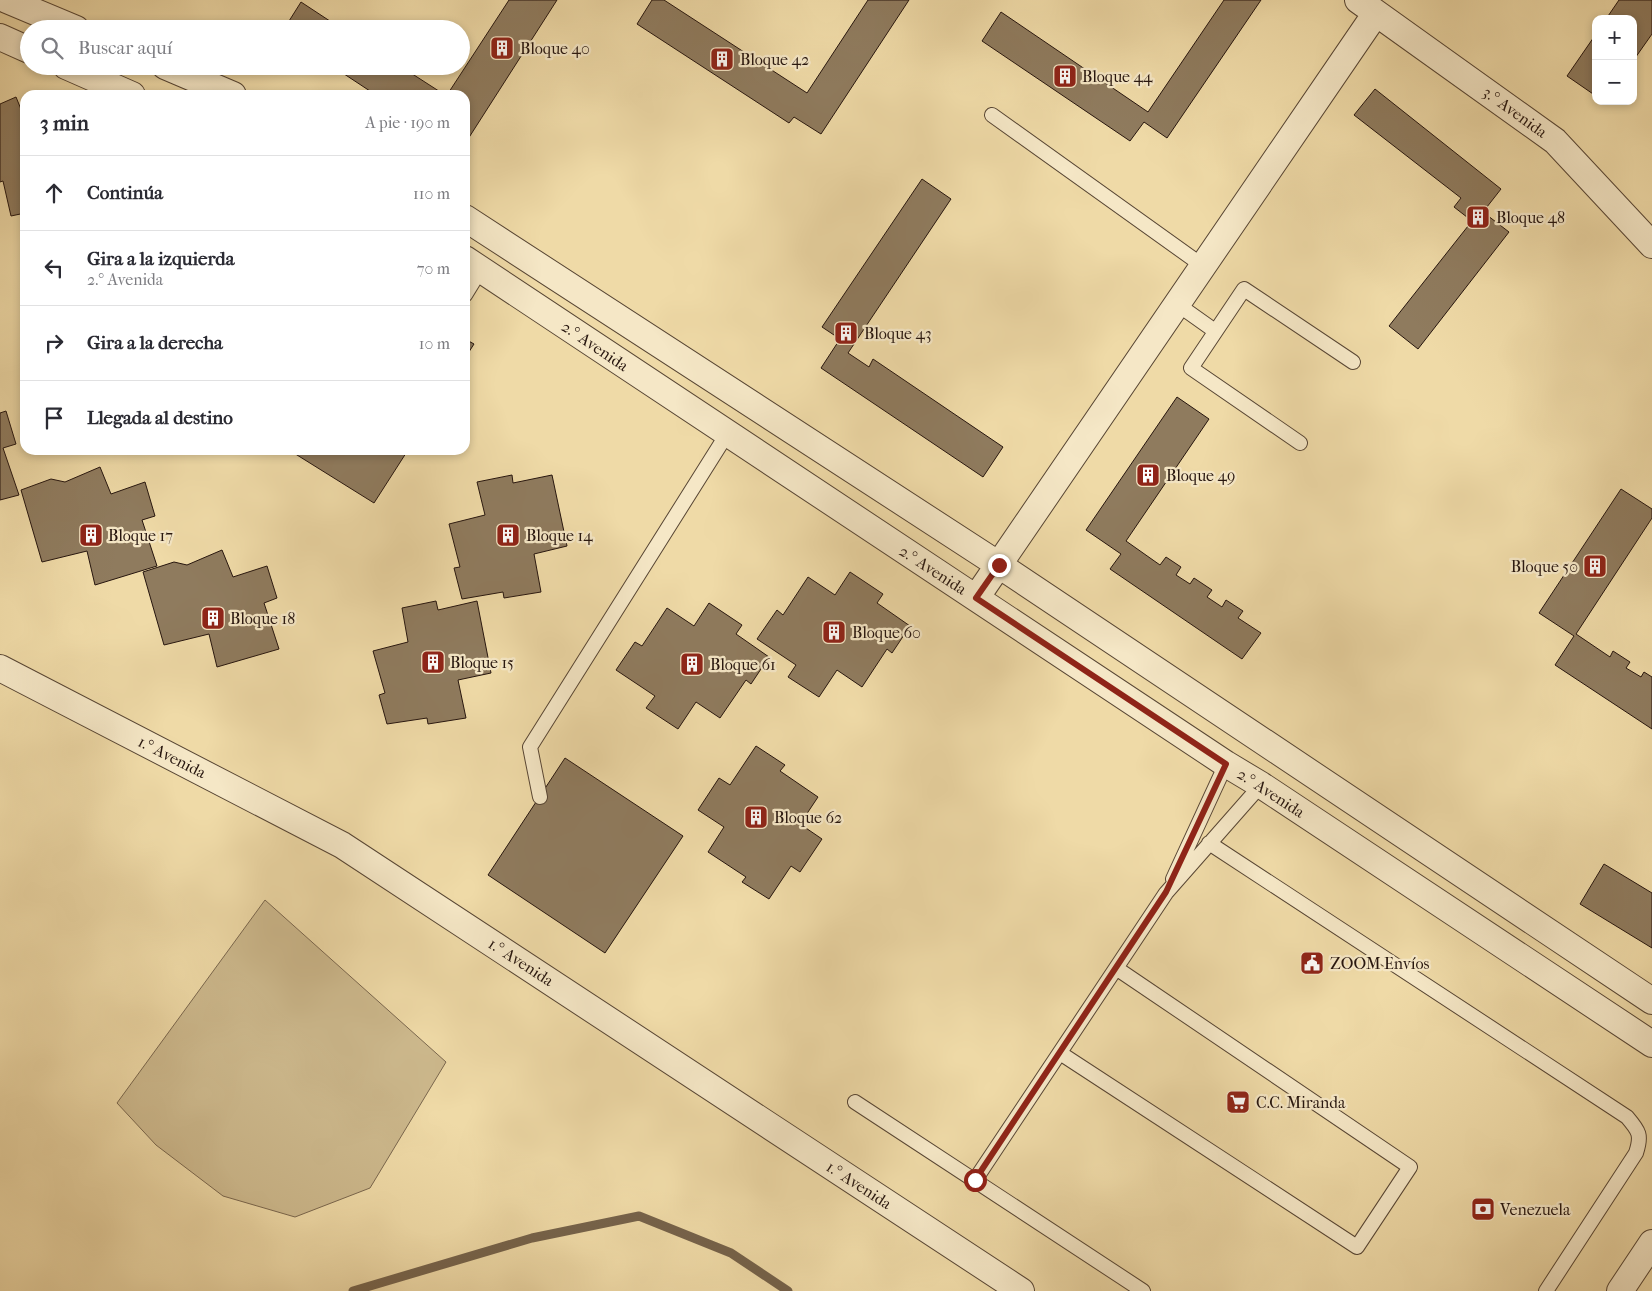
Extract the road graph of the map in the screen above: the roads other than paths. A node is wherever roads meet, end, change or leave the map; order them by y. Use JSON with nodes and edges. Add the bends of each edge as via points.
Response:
{"nodes":[{"id":1,"x":8,"y":0,"type":"edge"},
{"id":2,"x":1367,"y":6,"type":"edge"},
{"id":3,"x":55,"y":20,"type":"edge"},
{"id":4,"x":0,"y":37,"type":"edge"},
{"id":5,"x":20,"y":46,"type":"edge"},
{"id":6,"x":86,"y":75,"type":"edge"},
{"id":7,"x":186,"y":75,"type":"edge"},
{"id":8,"x":121,"y":90,"type":"edge"},
{"id":9,"x":221,"y":90,"type":"edge"},
{"id":10,"x":992,"y":115,"type":"dead end"},
{"id":11,"x":470,"y":221,"type":"edge"},
{"id":12,"x":1652,"y":245,"type":"edge"},
{"id":13,"x":473,"y":264,"type":"edge"},
{"id":14,"x":1203,"y":266,"type":"junction"},
{"id":15,"x":1177,"y":304,"type":"junction"},
{"id":16,"x":1215,"y":331,"type":"junction"},
{"id":17,"x":1353,"y":362,"type":"dead end"},
{"id":18,"x":727,"y":434,"type":"junction"},
{"id":19,"x":1300,"y":443,"type":"dead end"},
{"id":20,"x":999,"y":565,"type":"junction"},
{"id":21,"x":976,"y":598,"type":"junction"},
{"id":22,"x":0,"y":668,"type":"edge"},
{"id":23,"x":1226,"y":764,"type":"junction"},
{"id":24,"x":1261,"y":785,"type":"junction"},
{"id":25,"x":540,"y":797,"type":"dead end"},
{"id":26,"x":1209,"y":843,"type":"junction"},
{"id":27,"x":1166,"y":892,"type":"junction"},
{"id":28,"x":1116,"y":968,"type":"junction"},
{"id":29,"x":1652,"y":1001,"type":"edge"},
{"id":30,"x":1652,"y":1044,"type":"edge"},
{"id":31,"x":1060,"y":1053,"type":"junction"},
{"id":32,"x":855,"y":1102,"type":"dead end"},
{"id":33,"x":975,"y":1180,"type":"junction"},
{"id":34,"x":1652,"y":1243,"type":"edge"},
{"id":35,"x":1021,"y":1291,"type":"edge"},
{"id":36,"x":1143,"y":1291,"type":"edge"},
{"id":37,"x":1546,"y":1291,"type":"edge"},
{"id":38,"x":1620,"y":1291,"type":"edge"}],
"edges":[{"from":1,"to":3,"type":"street"},
{"from":2,"to":12,"type":"street","name":"3.° Avenida","via":[[1555,141]]},
{"from":2,"to":14,"type":"street"},
{"from":4,"to":5,"type":"street"},
{"from":6,"to":8,"type":"street"},
{"from":7,"to":9,"type":"street"},
{"from":10,"to":14,"type":"lane"},
{"from":11,"to":20,"type":"street"},
{"from":13,"to":18,"type":"street","name":"2.° Avenida"},
{"from":14,"to":15,"type":"street"},
{"from":15,"to":16,"type":"lane"},
{"from":15,"to":20,"type":"street"},
{"from":16,"to":17,"type":"lane","via":[[1244,289]]},
{"from":16,"to":19,"type":"lane","via":[[1190,368]]},
{"from":18,"to":21,"type":"street","name":"2.° Avenida"},
{"from":18,"to":25,"type":"lane","via":[[530,747]]},
{"from":20,"to":21,"type":"street"},
{"from":20,"to":29,"type":"street"},
{"from":21,"to":23,"type":"street","name":"2.° Avenida"},
{"from":22,"to":35,"type":"street","name":"1.° Avenida","via":[[342,845]]},
{"from":23,"to":24,"type":"street","name":"2.° Avenida"},
{"from":23,"to":27,"type":"lane"},
{"from":24,"to":26,"type":"lane"},
{"from":24,"to":30,"type":"street","name":"2.° Avenida"},
{"from":26,"to":27,"type":"lane"},
{"from":26,"to":37,"type":"lane","via":[[1619,1112],[1637,1128],[1640,1140],[1636,1153]]},
{"from":27,"to":28,"type":"lane"},
{"from":28,"to":31,"type":"lane"},
{"from":28,"to":31,"type":"lane","via":[[1410,1167],[1357,1247]]},
{"from":31,"to":33,"type":"lane"},
{"from":32,"to":33,"type":"lane"},
{"from":33,"to":36,"type":"lane"},
{"from":34,"to":38,"type":"street"}]}
